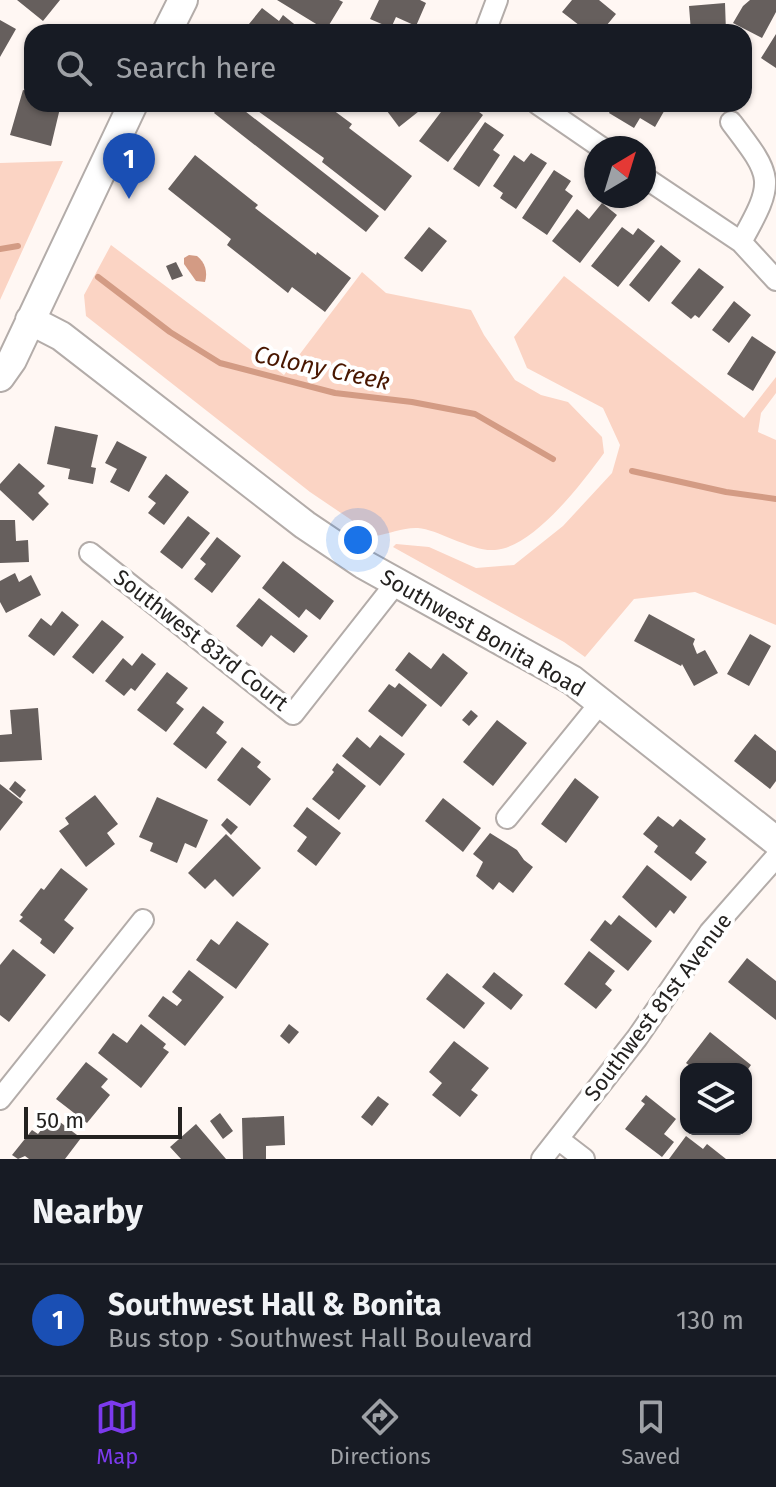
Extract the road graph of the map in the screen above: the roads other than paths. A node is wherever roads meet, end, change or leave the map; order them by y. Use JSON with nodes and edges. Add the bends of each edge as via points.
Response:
{"nodes":[{"id":1,"x":183,"y":0,"type":"edge"},
{"id":2,"x":497,"y":0,"type":"edge"},
{"id":3,"x":171,"y":24,"type":"edge"},
{"id":4,"x":488,"y":24,"type":"edge"},
{"id":5,"x":129,"y":112,"type":"edge"},
{"id":6,"x":550,"y":112,"type":"edge"},
{"id":7,"x":731,"y":122,"type":"dead end"},
{"id":8,"x":585,"y":136,"type":"edge"},
{"id":9,"x":656,"y":185,"type":"edge"},
{"id":10,"x":741,"y":242,"type":"junction"},
{"id":11,"x":776,"y":280,"type":"edge"},
{"id":12,"x":30,"y":320,"type":"junction"},
{"id":13,"x":0,"y":377,"type":"edge"},
{"id":14,"x":90,"y":553,"type":"dead end"},
{"id":15,"x":396,"y":583,"type":"junction"},
{"id":16,"x":601,"y":702,"type":"junction"},
{"id":17,"x":507,"y":818,"type":"dead end"},
{"id":18,"x":776,"y":841,"type":"edge"},
{"id":19,"x":776,"y":857,"type":"edge"},
{"id":20,"x":143,"y":920,"type":"dead end"},
{"id":21,"x":0,"y":1099,"type":"edge"},
{"id":22,"x":558,"y":1139,"type":"junction"},
{"id":23,"x":542,"y":1159,"type":"edge"},
{"id":24,"x":584,"y":1159,"type":"edge"}],
"edges":[{"from":1,"to":3,"type":"main road"},
{"from":2,"to":4,"type":"street"},
{"from":5,"to":12,"type":"main road"},
{"from":6,"to":8,"type":"street"},
{"from":7,"to":10,"type":"street","via":[[765,170],[759,210]]},
{"from":9,"to":10,"type":"street"},
{"from":10,"to":11,"type":"street"},
{"from":12,"to":13,"type":"main road"},
{"from":12,"to":15,"type":"main road","name":"Southwest Bonita Road","via":[[61,336],[305,525]]},
{"from":14,"to":15,"type":"street","name":"Southwest 83rd Court","via":[[293,714]]},
{"from":15,"to":16,"type":"main road","name":"Southwest Bonita Road","via":[[543,663]]},
{"from":16,"to":17,"type":"street"},
{"from":16,"to":18,"type":"main road","name":"Southwest Bonita Road"},
{"from":19,"to":22,"type":"street","name":"Southwest 81st Avenue","via":[[710,932]]},
{"from":20,"to":21,"type":"street"},
{"from":22,"to":23,"type":"street","name":"Southwest 81st Avenue"},
{"from":22,"to":24,"type":"street"}]}
